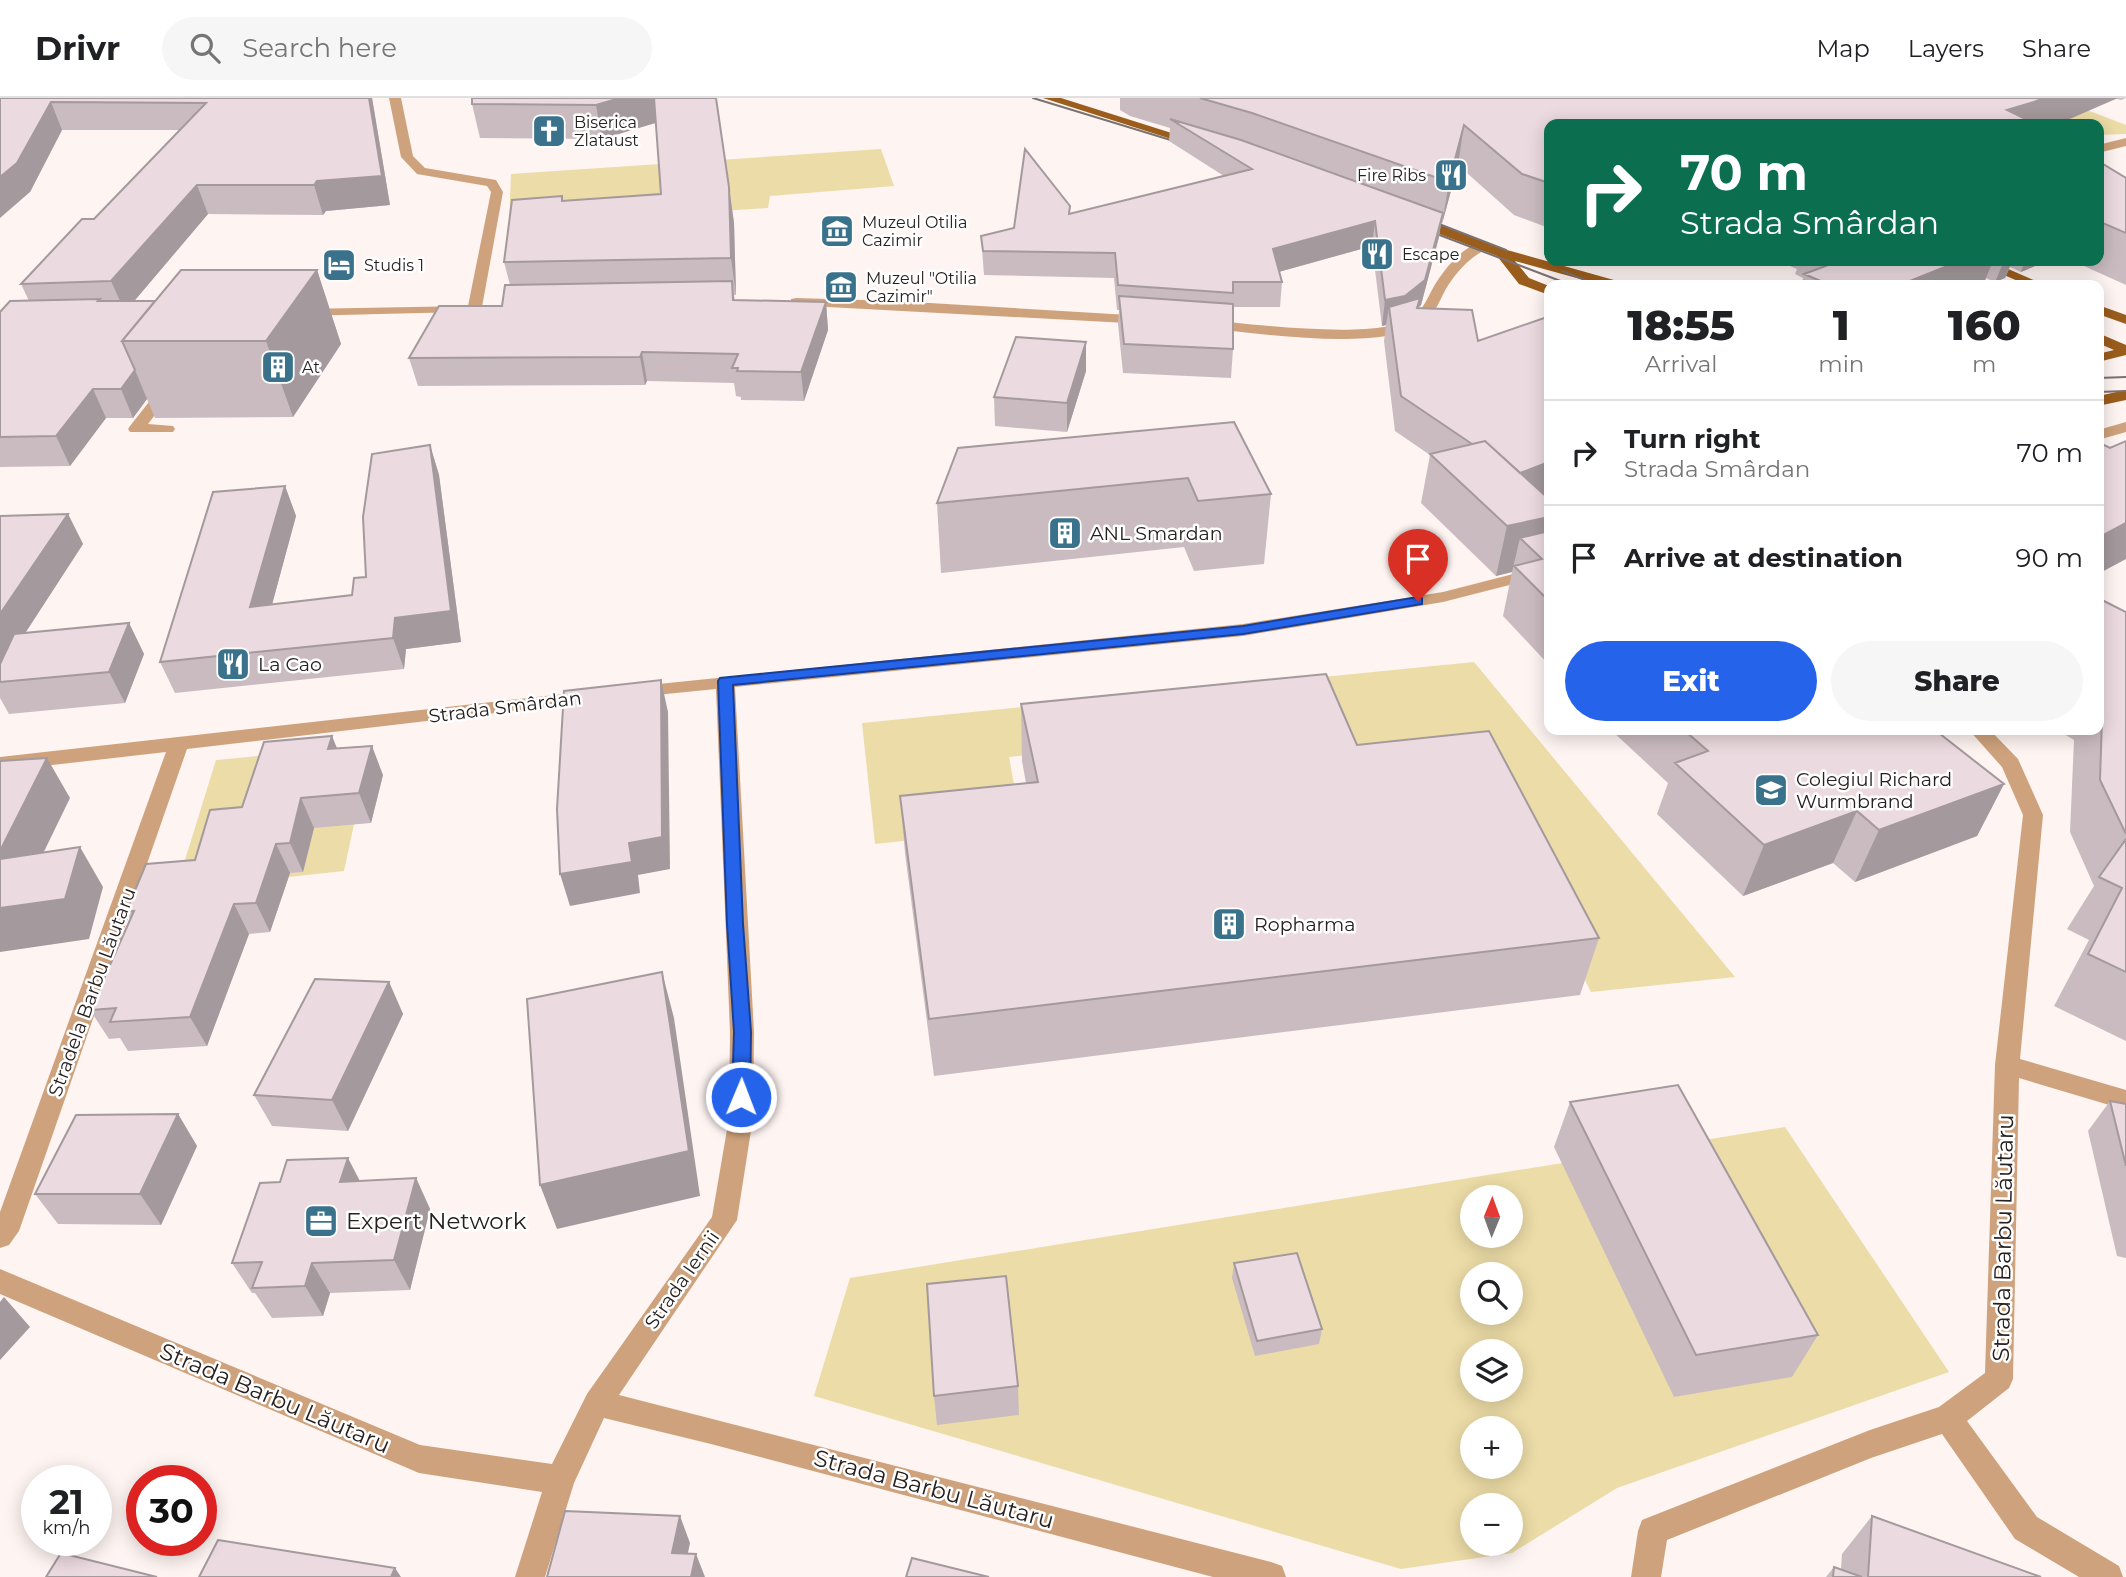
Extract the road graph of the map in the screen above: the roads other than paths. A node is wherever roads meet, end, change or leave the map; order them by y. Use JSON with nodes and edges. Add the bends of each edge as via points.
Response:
{"nodes":[{"id":1,"x":395,"y":98,"type":"edge"},
{"id":2,"x":1049,"y":98,"type":"edge"},
{"id":3,"x":2126,"y":142,"type":"edge"},
{"id":4,"x":1205,"y":146,"type":"edge"},
{"id":5,"x":2106,"y":150,"type":"edge"},
{"id":6,"x":1406,"y":216,"type":"edge"},
{"id":7,"x":1483,"y":245,"type":"junction"},
{"id":8,"x":1502,"y":253,"type":"junction"},
{"id":9,"x":1544,"y":265,"type":"edge"},
{"id":10,"x":1548,"y":266,"type":"edge"},
{"id":11,"x":1942,"y":266,"type":"edge"},
{"id":12,"x":1991,"y":266,"type":"edge"},
{"id":13,"x":1598,"y":280,"type":"edge"},
{"id":14,"x":1975,"y":280,"type":"edge"},
{"id":15,"x":2026,"y":280,"type":"edge"},
{"id":16,"x":1544,"y":289,"type":"edge"},
{"id":17,"x":777,"y":302,"type":"edge"},
{"id":18,"x":2104,"y":311,"type":"edge"},
{"id":19,"x":285,"y":314,"type":"edge"},
{"id":20,"x":2126,"y":320,"type":"edge"},
{"id":21,"x":1159,"y":321,"type":"edge"},
{"id":22,"x":1186,"y":323,"type":"edge"},
{"id":23,"x":2104,"y":340,"type":"edge"},
{"id":24,"x":2126,"y":351,"type":"edge"},
{"id":25,"x":2104,"y":356,"type":"edge"},
{"id":26,"x":178,"y":374,"type":"edge"},
{"id":27,"x":2126,"y":395,"type":"edge"},
{"id":28,"x":2104,"y":400,"type":"edge"},
{"id":29,"x":2126,"y":427,"type":"edge"},
{"id":30,"x":167,"y":429,"type":"dead end"},
{"id":31,"x":2104,"y":433,"type":"edge"},
{"id":32,"x":1544,"y":571,"type":"edge"},
{"id":33,"x":725,"y":681,"type":"junction"},
{"id":34,"x":1984,"y":735,"type":"edge"},
{"id":35,"x":178,"y":745,"type":"junction"},
{"id":36,"x":0,"y":764,"type":"edge"},
{"id":37,"x":2007,"y":1065,"type":"junction"},
{"id":38,"x":2126,"y":1100,"type":"edge"},
{"id":39,"x":0,"y":1237,"type":"edge"},
{"id":40,"x":0,"y":1281,"type":"edge"},
{"id":41,"x":597,"y":1403,"type":"junction"},
{"id":42,"x":1948,"y":1418,"type":"junction"},
{"id":43,"x":560,"y":1480,"type":"junction"},
{"id":44,"x":530,"y":1577,"type":"edge"},
{"id":45,"x":1271,"y":1577,"type":"edge"},
{"id":46,"x":1646,"y":1577,"type":"edge"},
{"id":47,"x":2108,"y":1577,"type":"edge"}],
"edges":[{"from":1,"to":19,"type":"street","via":[[407,157],[421,171],[492,183],[497,192],[481,307]]},
{"from":2,"to":4,"type":"main road"},
{"from":3,"to":5,"type":"street"},
{"from":6,"to":7,"type":"main road"},
{"from":7,"to":8,"type":"main road"},
{"from":7,"to":22,"type":"street","via":[[1443,282],[1429,310],[1415,323],[1381,332]]},
{"from":8,"to":9,"type":"main road"},
{"from":8,"to":16,"type":"main road","via":[[1524,281]]},
{"from":10,"to":13,"type":"main road"},
{"from":11,"to":14,"type":"main road"},
{"from":12,"to":15,"type":"main road"},
{"from":17,"to":21,"type":"street"},
{"from":18,"to":20,"type":"main road"},
{"from":23,"to":24,"type":"main road"},
{"from":24,"to":25,"type":"main road"},
{"from":26,"to":30,"type":"street","via":[[136,429]]},
{"from":27,"to":28,"type":"main road"},
{"from":29,"to":31,"type":"street"},
{"from":32,"to":33,"type":"street","name":"Strada Smârdan","via":[[1443,597],[1243,630]]},
{"from":33,"to":35,"type":"street","name":"Strada Smârdan"},
{"from":33,"to":41,"type":"street","name":"Strada Iernii","via":[[743,1032],[741,1118],[726,1207],[723,1220]]},
{"from":34,"to":37,"type":"street","name":"Strada Barbu Lăutaru","via":[[2011,765],[2033,815]]},
{"from":35,"to":36,"type":"street","name":"Strada Smârdan"},
{"from":35,"to":39,"type":"street","name":"Stradela Barbu Lăutaru","via":[[6,1231]]},
{"from":37,"to":38,"type":"street"},
{"from":37,"to":42,"type":"street","name":"Strada Barbu Lăutaru","via":[[1999,1379]]},
{"from":40,"to":43,"type":"street","name":"Strada Barbu Lăutaru","via":[[419,1459]]},
{"from":41,"to":43,"type":"street","name":"Strada Iernii"},
{"from":41,"to":45,"type":"street","name":"Strada Barbu Lăutaru"},
{"from":42,"to":46,"type":"street","name":"Strada Barbu Lăutaru","via":[[1870,1444],[1653,1531]]},
{"from":42,"to":47,"type":"street","via":[[2026,1528]]},
{"from":43,"to":44,"type":"street","name":"Strada Iernii"}]}
